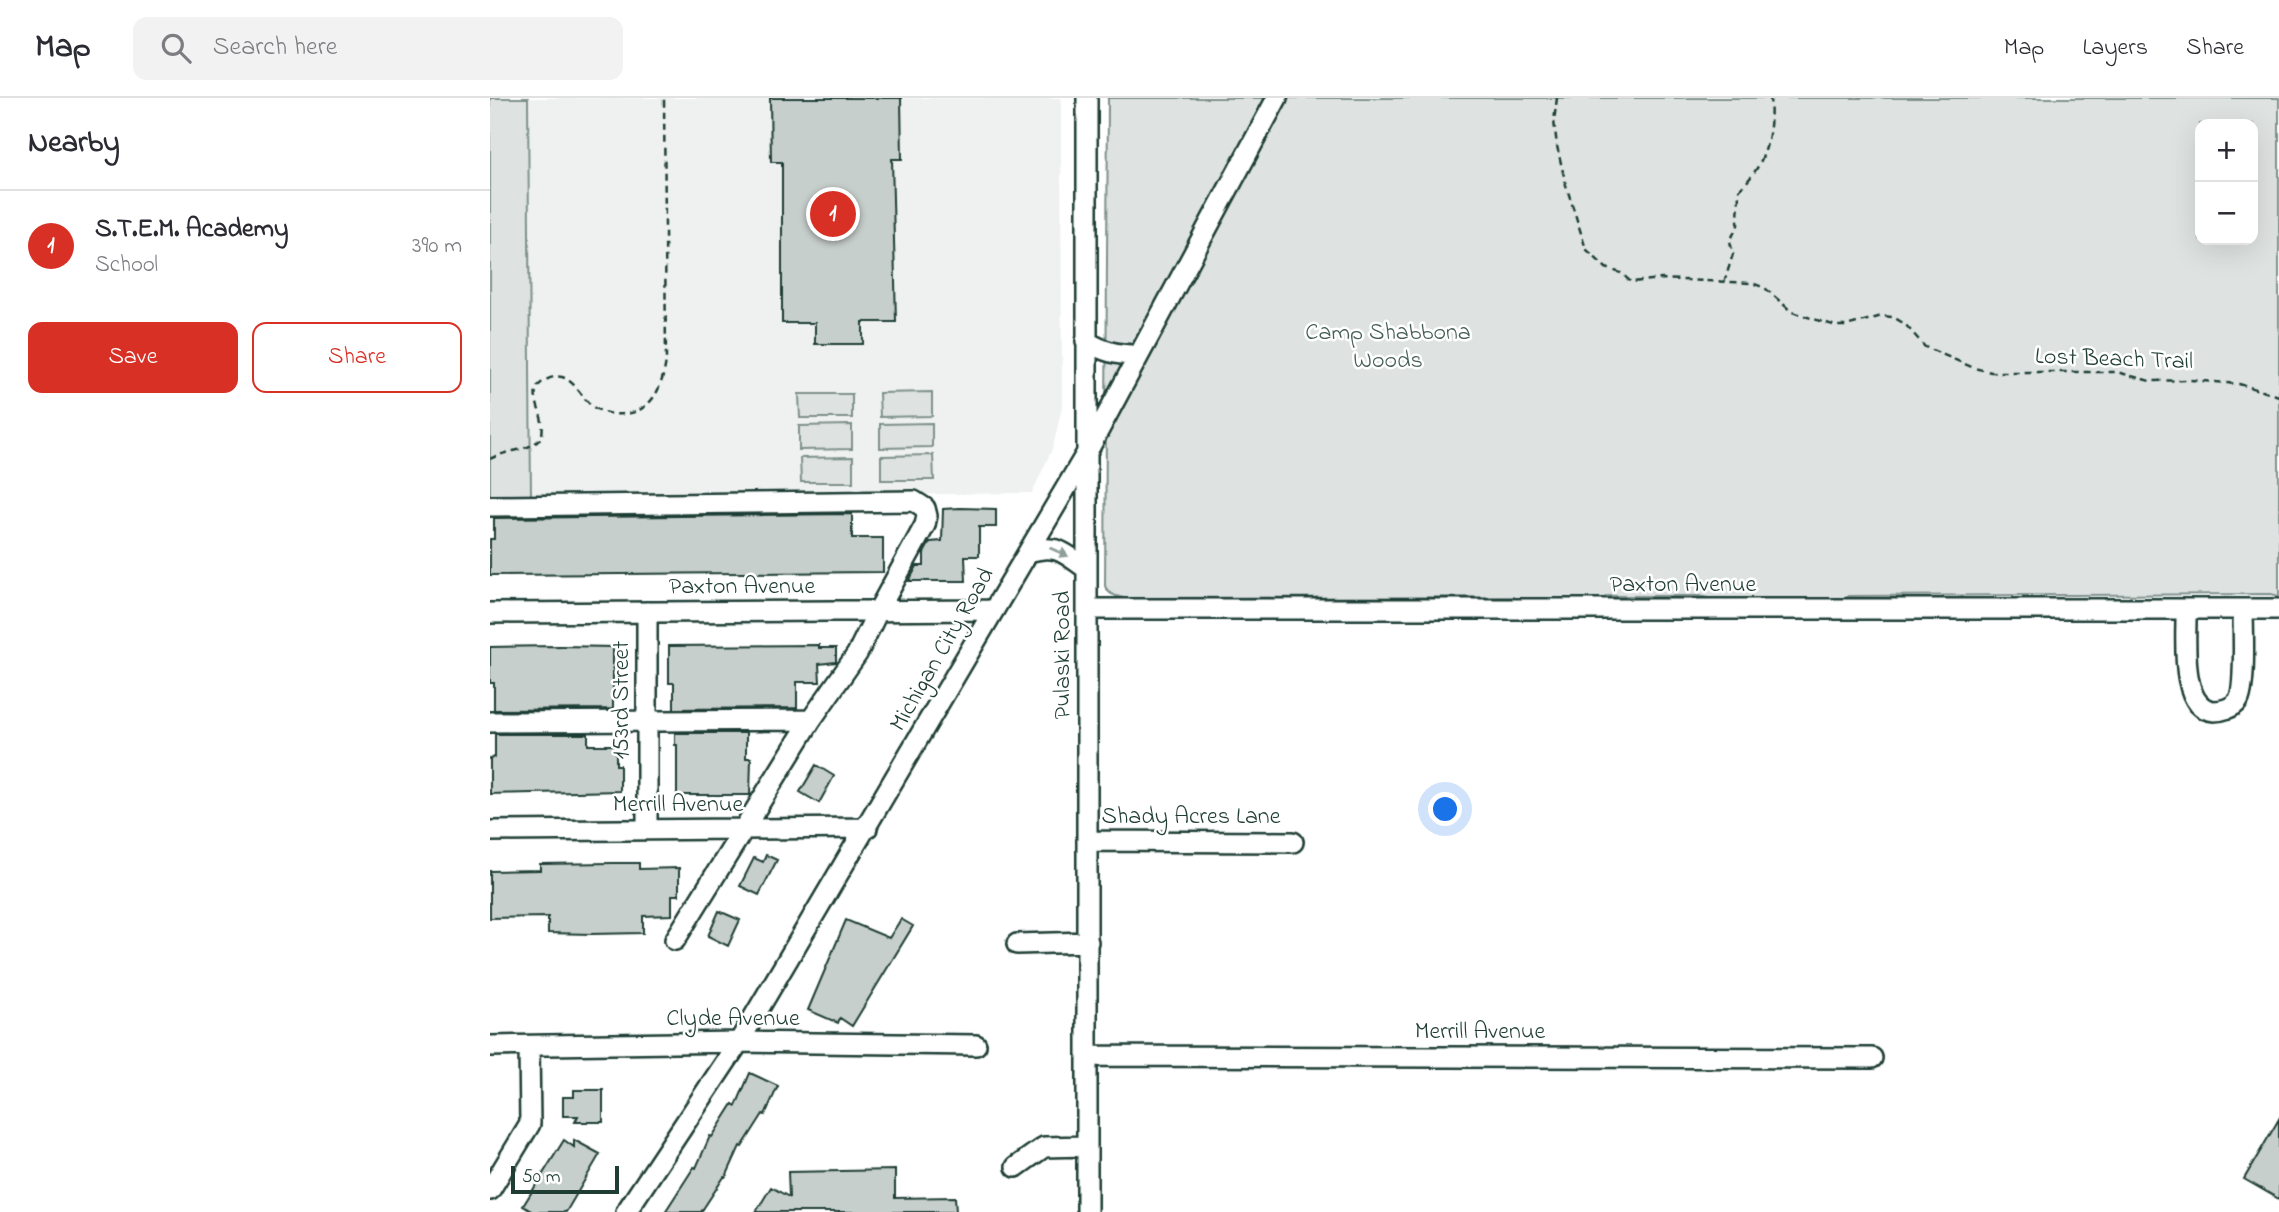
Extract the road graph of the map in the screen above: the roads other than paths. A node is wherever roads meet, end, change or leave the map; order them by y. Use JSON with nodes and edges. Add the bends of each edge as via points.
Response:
{"nodes":[{"id":1,"x":1087,"y":98,"type":"edge"},
{"id":2,"x":1277,"y":98,"type":"edge"},
{"id":3,"x":1086,"y":341,"type":"junction"},
{"id":4,"x":1138,"y":355,"type":"junction"},
{"id":5,"x":1086,"y":454,"type":"junction"},
{"id":6,"x":490,"y":506,"type":"edge"},
{"id":7,"x":1029,"y":552,"type":"junction"},
{"id":8,"x":1087,"y":569,"type":"junction"},
{"id":9,"x":1087,"y":609,"type":"junction"},
{"id":10,"x":2186,"y":609,"type":"junction"},
{"id":11,"x":2243,"y":609,"type":"junction"},
{"id":12,"x":2279,"y":609,"type":"edge"},
{"id":13,"x":994,"y":610,"type":"junction"},
{"id":14,"x":878,"y":611,"type":"junction"},
{"id":15,"x":647,"y":612,"type":"junction"},
{"id":16,"x":490,"y":614,"type":"edge"},
{"id":17,"x":811,"y":720,"type":"junction"},
{"id":18,"x":646,"y":721,"type":"junction"},
{"id":19,"x":490,"y":722,"type":"edge"},
{"id":20,"x":867,"y":828,"type":"junction"},
{"id":21,"x":742,"y":829,"type":"junction"},
{"id":22,"x":647,"y":830,"type":"junction"},
{"id":23,"x":490,"y":831,"type":"edge"},
{"id":24,"x":1088,"y":841,"type":"junction"},
{"id":25,"x":1293,"y":842,"type":"dead end"},
{"id":26,"x":675,"y":940,"type":"dead end"},
{"id":27,"x":1088,"y":942,"type":"junction"},
{"id":28,"x":1017,"y":944,"type":"dead end"},
{"id":29,"x":739,"y":1042,"type":"junction"},
{"id":30,"x":976,"y":1045,"type":"dead end"},
{"id":31,"x":490,"y":1046,"type":"edge"},
{"id":32,"x":529,"y":1046,"type":"junction"},
{"id":33,"x":1087,"y":1056,"type":"junction"},
{"id":34,"x":1872,"y":1058,"type":"dead end"},
{"id":35,"x":1087,"y":1146,"type":"junction"},
{"id":36,"x":1016,"y":1167,"type":"dead end"},
{"id":37,"x":490,"y":1190,"type":"edge"},
{"id":38,"x":626,"y":1212,"type":"edge"},
{"id":39,"x":1087,"y":1212,"type":"edge"}],
"edges":[{"from":1,"to":3,"type":"street","name":"Pulaski Road"},
{"from":2,"to":4,"type":"street","name":"Michigan City Road"},
{"from":3,"to":4,"type":"street","via":[[1109,353]]},
{"from":3,"to":5,"type":"street","name":"Pulaski Road"},
{"from":4,"to":5,"type":"street","name":"Michigan City Road"},
{"from":5,"to":7,"type":"street","name":"Michigan City Road"},
{"from":5,"to":8,"type":"street","name":"Pulaski Road"},
{"from":6,"to":14,"type":"street","via":[[914,501],[925,508],[925,525]]},
{"from":7,"to":8,"type":"street","one_way":true,"via":[[1055,547]]},
{"from":7,"to":13,"type":"street","name":"Michigan City Road"},
{"from":8,"to":9,"type":"street","name":"Pulaski Road"},
{"from":9,"to":10,"type":"street","name":"Paxton Avenue"},
{"from":9,"to":24,"type":"street","name":"Pulaski Road"},
{"from":10,"to":11,"type":"street","name":"Paxton Avenue"},
{"from":10,"to":11,"type":"street","via":[[2188,679],[2193,695],[2213,711],[2231,708],[2240,699]]},
{"from":11,"to":12,"type":"street","name":"Paxton Avenue"},
{"from":13,"to":14,"type":"street","name":"Paxton Avenue"},
{"from":13,"to":20,"type":"street","name":"Michigan City Road"},
{"from":14,"to":15,"type":"street","name":"Paxton Avenue"},
{"from":14,"to":17,"type":"street","via":[[857,654]]},
{"from":15,"to":16,"type":"street","name":"Paxton Avenue"},
{"from":15,"to":18,"type":"street","name":"153rd Street"},
{"from":17,"to":18,"type":"street"},
{"from":17,"to":21,"type":"street"},
{"from":18,"to":19,"type":"street"},
{"from":18,"to":22,"type":"street","name":"153rd Street"},
{"from":20,"to":21,"type":"street","name":"Merrill Avenue"},
{"from":20,"to":29,"type":"street","name":"Michigan City Road"},
{"from":21,"to":22,"type":"street","name":"Merrill Avenue"},
{"from":21,"to":26,"type":"street"},
{"from":22,"to":23,"type":"street","name":"Merrill Avenue"},
{"from":24,"to":25,"type":"street","name":"Shady Acres Lane"},
{"from":24,"to":27,"type":"street","name":"Pulaski Road"},
{"from":27,"to":28,"type":"street"},
{"from":27,"to":33,"type":"street","name":"Pulaski Road"},
{"from":29,"to":30,"type":"street","name":"Clyde Avenue"},
{"from":29,"to":32,"type":"street","name":"Clyde Avenue"},
{"from":29,"to":38,"type":"street","name":"Michigan City Road"},
{"from":31,"to":32,"type":"street","name":"Clyde Avenue"},
{"from":32,"to":37,"type":"street","via":[[530,1124]]},
{"from":33,"to":34,"type":"street","name":"Merrill Avenue"},
{"from":33,"to":35,"type":"street","name":"Pulaski Road"},
{"from":35,"to":36,"type":"street","via":[[1044,1147]]},
{"from":35,"to":39,"type":"street","name":"Pulaski Road"}]}
